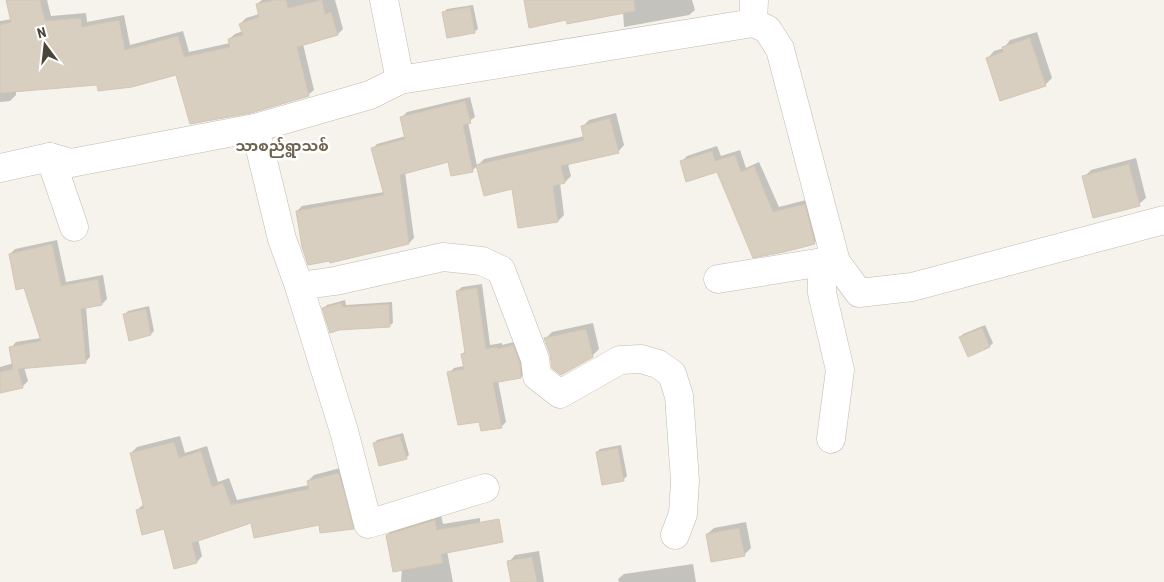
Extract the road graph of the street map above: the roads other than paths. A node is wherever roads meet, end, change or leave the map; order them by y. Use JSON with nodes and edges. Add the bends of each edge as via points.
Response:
{"nodes":[{"id":1,"x":384,"y":0,"type":"edge"},
{"id":2,"x":753,"y":12,"type":"edge"},
{"id":3,"x":400,"y":80,"type":"junction"},
{"id":4,"x":255,"y":128,"type":"junction"},
{"id":5,"x":50,"y":157,"type":"junction"},
{"id":6,"x":0,"y":168,"type":"edge"},
{"id":7,"x":1164,"y":220,"type":"edge"},
{"id":8,"x":74,"y":227,"type":"dead end"},
{"id":9,"x":832,"y":261,"type":"junction"},
{"id":10,"x":718,"y":279,"type":"dead end"},
{"id":11,"x":299,"y":286,"type":"junction"},
{"id":12,"x":831,"y":439,"type":"dead end"},
{"id":13,"x":485,"y":488,"type":"dead end"},
{"id":14,"x":675,"y":535,"type":"dead end"}],
"edges":[{"from":1,"to":3,"type":"street"},
{"from":2,"to":3,"type":"street"},
{"from":2,"to":9,"type":"street","via":[[780,49]]},
{"from":3,"to":4,"type":"street","via":[[370,95]]},
{"from":4,"to":5,"type":"street","via":[[71,163]]},
{"from":4,"to":11,"type":"street","via":[[282,239]]},
{"from":5,"to":6,"type":"street"},
{"from":5,"to":8,"type":"street"},
{"from":7,"to":9,"type":"street","via":[[912,287],[859,293]]},
{"from":9,"to":10,"type":"street"},
{"from":9,"to":12,"type":"street","via":[[822,280],[840,370]]},
{"from":11,"to":13,"type":"street","via":[[344,431],[368,524]]},
{"from":11,"to":14,"type":"street","via":[[335,282],[443,257],[482,261],[501,270],[536,359],[537,376],[560,394],[620,360],[641,359],[658,364],[672,374],[679,396],[685,481],[683,514]]}]}
